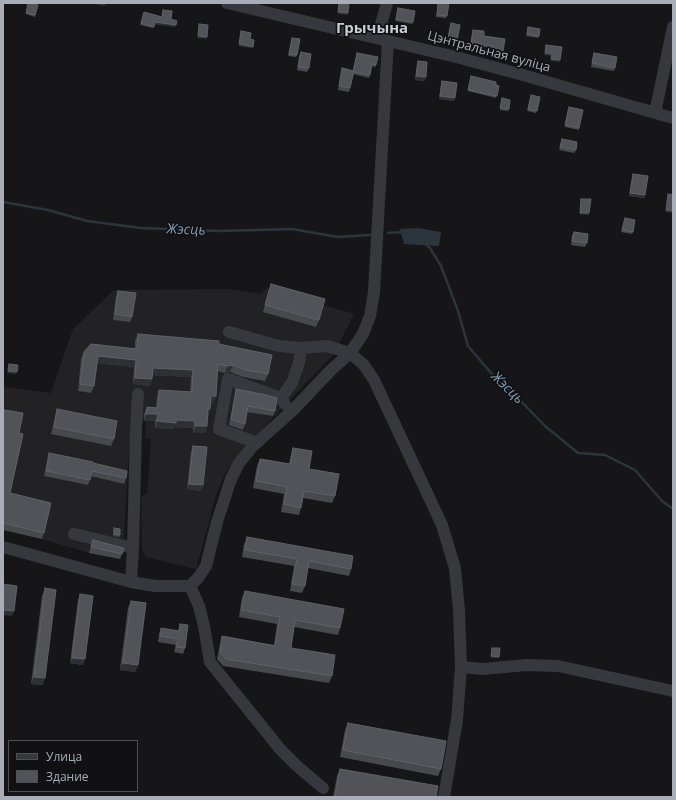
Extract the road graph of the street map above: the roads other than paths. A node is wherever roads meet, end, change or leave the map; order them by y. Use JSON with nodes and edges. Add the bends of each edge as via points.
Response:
{"nodes":[{"id":1,"x":227,"y":3,"type":"edge"},
{"id":2,"x":387,"y":3,"type":"edge"},
{"id":3,"x":673,"y":27,"type":"edge"},
{"id":4,"x":383,"y":40,"type":"junction"},
{"id":5,"x":656,"y":113,"type":"junction"},
{"id":6,"x":673,"y":118,"type":"edge"},
{"id":7,"x":229,"y":332,"type":"dead end"},
{"id":8,"x":301,"y":348,"type":"junction"},
{"id":9,"x":350,"y":353,"type":"junction"},
{"id":10,"x":138,"y":394,"type":"dead end"},
{"id":11,"x":281,"y":398,"type":"junction"},
{"id":12,"x":293,"y":410,"type":"junction"},
{"id":13,"x":258,"y":442,"type":"junction"},
{"id":14,"x":74,"y":534,"type":"dead end"},
{"id":15,"x":3,"y":547,"type":"edge"},
{"id":16,"x":134,"y":548,"type":"junction"},
{"id":17,"x":131,"y":582,"type":"junction"},
{"id":18,"x":190,"y":586,"type":"junction"},
{"id":19,"x":461,"y":667,"type":"junction"},
{"id":20,"x":673,"y":691,"type":"edge"},
{"id":21,"x":323,"y":788,"type":"dead end"},
{"id":22,"x":444,"y":797,"type":"edge"}],
"edges":[{"from":1,"to":4,"type":"street","name":"Цэнтральная вуліца"},
{"from":2,"to":4,"type":"street","via":[[381,24]]},
{"from":3,"to":5,"type":"street"},
{"from":4,"to":5,"type":"street","name":"Цэнтральная вуліца","via":[[456,57]]},
{"from":4,"to":9,"type":"street","via":[[374,292],[370,316],[363,334]]},
{"from":5,"to":6,"type":"street","name":"Цэнтральная вуліца"},
{"from":7,"to":8,"type":"street","via":[[279,346]]},
{"from":8,"to":9,"type":"street","via":[[327,346]]},
{"from":8,"to":11,"type":"street","via":[[292,383]]},
{"from":9,"to":12,"type":"street"},
{"from":9,"to":19,"type":"street","via":[[364,365],[374,380],[442,525],[455,568]]},
{"from":10,"to":16,"type":"street"},
{"from":11,"to":12,"type":"street"},
{"from":11,"to":13,"type":"street","via":[[228,379],[219,429]]},
{"from":12,"to":13,"type":"street"},
{"from":13,"to":18,"type":"street","via":[[239,463],[231,479],[206,566]]},
{"from":14,"to":16,"type":"street"},
{"from":15,"to":17,"type":"street"},
{"from":16,"to":17,"type":"street"},
{"from":17,"to":18,"type":"street","via":[[155,586]]},
{"from":18,"to":21,"type":"street","via":[[199,606],[210,662],[280,749]]},
{"from":19,"to":20,"type":"street","via":[[483,669],[526,665],[558,666]]},
{"from":19,"to":22,"type":"street","via":[[457,720]]}]}
